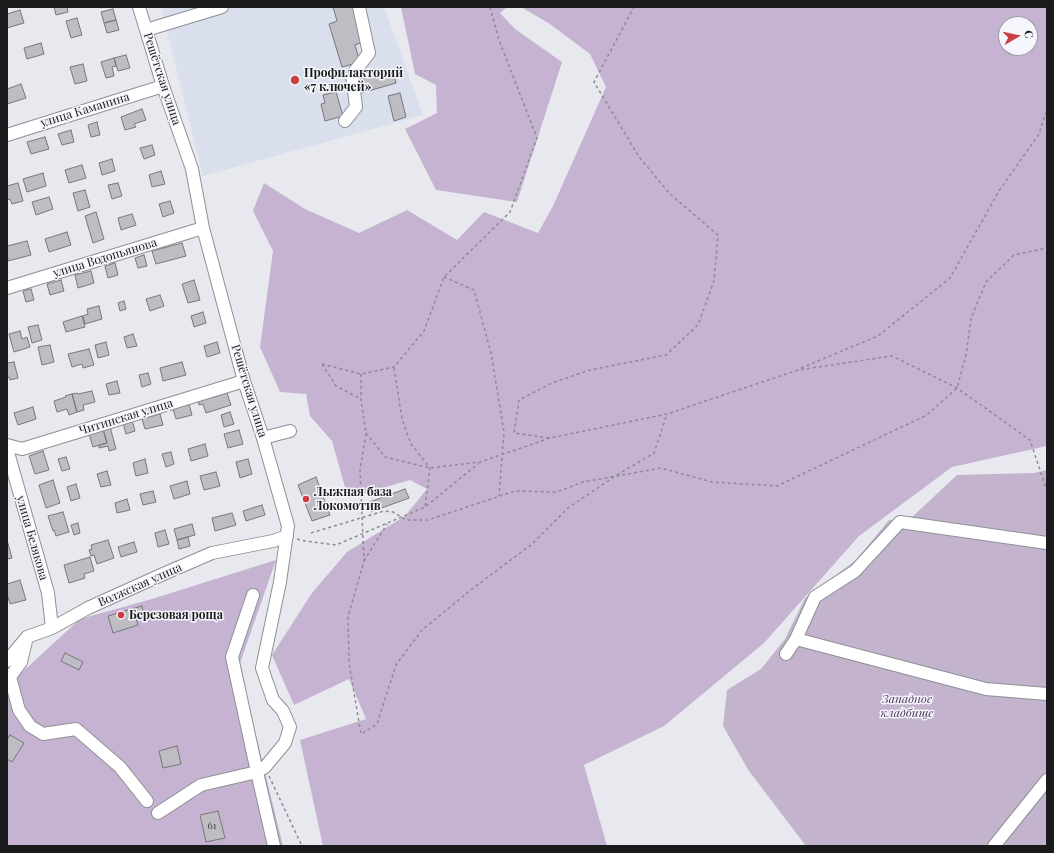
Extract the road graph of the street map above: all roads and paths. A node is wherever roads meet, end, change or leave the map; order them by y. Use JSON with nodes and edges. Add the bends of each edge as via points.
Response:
{"nodes":[{"id":1,"x":139,"y":7,"type":"edge"},
{"id":2,"x":222,"y":7,"type":"edge"},
{"id":3,"x":359,"y":7,"type":"edge"},
{"id":4,"x":490,"y":7,"type":"edge"},
{"id":5,"x":634,"y":7,"type":"edge"},
{"id":6,"x":146,"y":30,"type":"junction"},
{"id":7,"x":163,"y":86,"type":"junction"},
{"id":8,"x":1047,"y":109,"type":"edge"},
{"id":9,"x":345,"y":121,"type":"dead end"},
{"id":10,"x":7,"y":135,"type":"edge"},
{"id":11,"x":203,"y":228,"type":"junction"},
{"id":12,"x":1047,"y":248,"type":"edge"},
{"id":13,"x":444,"y":277,"type":"junction"},
{"id":14,"x":7,"y":288,"type":"edge"},
{"id":15,"x":394,"y":367,"type":"junction"},
{"id":16,"x":798,"y":370,"type":"junction"},
{"id":17,"x":361,"y":374,"type":"junction"},
{"id":18,"x":244,"y":381,"type":"junction"},
{"id":19,"x":957,"y":388,"type":"junction"},
{"id":20,"x":361,"y":400,"type":"junction"},
{"id":21,"x":667,"y":414,"type":"junction"},
{"id":22,"x":290,"y":431,"type":"dead end"},
{"id":23,"x":366,"y":433,"type":"junction"},
{"id":24,"x":263,"y":438,"type":"junction"},
{"id":25,"x":550,"y":438,"type":"junction"},
{"id":26,"x":7,"y":445,"type":"edge"},
{"id":27,"x":7,"y":449,"type":"edge"},
{"id":28,"x":502,"y":455,"type":"junction"},
{"id":29,"x":480,"y":462,"type":"junction"},
{"id":30,"x":430,"y":468,"type":"junction"},
{"id":31,"x":615,"y":477,"type":"junction"},
{"id":32,"x":1047,"y":491,"type":"edge"},
{"id":33,"x":499,"y":496,"type":"junction"},
{"id":34,"x":425,"y":507,"type":"junction"},
{"id":35,"x":362,"y":517,"type":"junction"},
{"id":36,"x":402,"y":517,"type":"junction"},
{"id":37,"x":388,"y":523,"type":"junction"},
{"id":38,"x":312,"y":533,"type":"dead end"},
{"id":39,"x":363,"y":533,"type":"junction"},
{"id":40,"x":287,"y":536,"type":"junction"},
{"id":41,"x":1047,"y":543,"type":"edge"},
{"id":42,"x":364,"y":561,"type":"junction"},
{"id":43,"x":253,"y":594,"type":"dead end"},
{"id":44,"x":52,"y":628,"type":"junction"},
{"id":45,"x":27,"y":637,"type":"junction"},
{"id":46,"x":796,"y":639,"type":"junction"},
{"id":47,"x":786,"y":654,"type":"dead end"},
{"id":48,"x":7,"y":661,"type":"edge"},
{"id":49,"x":8,"y":677,"type":"edge"},
{"id":50,"x":1047,"y":694,"type":"edge"},
{"id":51,"x":261,"y":769,"type":"junction"},
{"id":52,"x":1047,"y":780,"type":"edge"},
{"id":53,"x":147,"y":801,"type":"dead end"},
{"id":54,"x":158,"y":812,"type":"dead end"},
{"id":55,"x":274,"y":846,"type":"edge"},
{"id":56,"x":302,"y":846,"type":"edge"},
{"id":57,"x":994,"y":846,"type":"edge"}],
"edges":[{"from":1,"to":6,"type":"street","name":"Решётская улица"},
{"from":2,"to":6,"type":"street"},
{"from":3,"to":9,"type":"street","via":[[369,53],[352,75],[356,106]]},
{"from":4,"to":13,"type":"path","via":[[499,40],[537,138],[510,212]]},
{"from":5,"to":25,"type":"path","via":[[594,82],[639,157],[670,194],[718,235],[714,282],[698,325],[666,355],[590,370],[552,383],[519,400],[514,433]]},
{"from":6,"to":7,"type":"street","name":"Решётская улица"},
{"from":7,"to":10,"type":"street","name":"улица Каманина"},
{"from":7,"to":11,"type":"street","name":"Решётская улица","via":[[192,169]]},
{"from":8,"to":16,"type":"path","via":[[1039,134],[999,191],[950,278],[878,336]]},
{"from":11,"to":14,"type":"street","name":"улица Водопьянова"},
{"from":11,"to":18,"type":"street","name":"Решётская улица"},
{"from":12,"to":19,"type":"path","via":[[1014,255],[986,282],[971,318],[966,355]]},
{"from":13,"to":15,"type":"path","via":[[424,331]]},
{"from":13,"to":28,"type":"path","via":[[474,290],[491,353],[504,432]]},
{"from":15,"to":17,"type":"path"},
{"from":15,"to":30,"type":"path","via":[[402,419],[412,444]]},
{"from":16,"to":19,"type":"path","via":[[892,356]]},
{"from":16,"to":21,"type":"path"},
{"from":17,"to":20,"type":"path"},
{"from":17,"to":20,"type":"path","via":[[322,364],[336,386]]},
{"from":18,"to":24,"type":"street","name":"Решётская улица"},
{"from":18,"to":26,"type":"street","name":"Читинская улица","via":[[22,449]]},
{"from":19,"to":31,"type":"path","via":[[927,415],[777,486],[712,482],[661,468]]},
{"from":19,"to":32,"type":"path","via":[[1030,440]]},
{"from":20,"to":23,"type":"path"},
{"from":21,"to":25,"type":"path"},
{"from":21,"to":31,"type":"path","via":[[654,453]]},
{"from":22,"to":24,"type":"street"},
{"from":23,"to":30,"type":"path","via":[[385,457]]},
{"from":23,"to":35,"type":"path","via":[[360,470]]},
{"from":24,"to":40,"type":"street","name":"Решётская улица","via":[[288,526]]},
{"from":25,"to":28,"type":"path"},
{"from":27,"to":44,"type":"street","name":"улица Белякова","via":[[48,593]]},
{"from":28,"to":29,"type":"path"},
{"from":28,"to":33,"type":"path"},
{"from":29,"to":30,"type":"path"},
{"from":29,"to":34,"type":"path"},
{"from":30,"to":34,"type":"path"},
{"from":31,"to":33,"type":"path","via":[[583,482],[557,492],[515,491]]},
{"from":31,"to":42,"type":"path","via":[[568,508],[532,544],[422,630],[396,665],[377,724],[362,734],[349,663],[348,617]]},
{"from":33,"to":36,"type":"path","via":[[428,520],[406,520]]},
{"from":34,"to":36,"type":"path"},
{"from":35,"to":36,"type":"path","via":[[384,511]]},
{"from":35,"to":38,"type":"path"},
{"from":35,"to":39,"type":"path"},
{"from":36,"to":37,"type":"path"},
{"from":37,"to":39,"type":"path"},
{"from":37,"to":42,"type":"path"},
{"from":39,"to":40,"type":"path","via":[[336,545]]},
{"from":39,"to":42,"type":"path"},
{"from":40,"to":44,"type":"street","name":"Волжская улица","via":[[212,553],[88,608]]},
{"from":40,"to":51,"type":"street","name":"Решётская улица","via":[[262,668],[274,700],[290,726],[285,743]]},
{"from":41,"to":46,"type":"street","via":[[900,522],[855,570],[815,597]]},
{"from":43,"to":51,"type":"street","via":[[232,657]]},
{"from":44,"to":45,"type":"street","name":"Волжская улица"},
{"from":45,"to":48,"type":"street"},
{"from":45,"to":49,"type":"street","via":[[21,662]]},
{"from":46,"to":47,"type":"street"},
{"from":46,"to":50,"type":"street","via":[[986,690]]},
{"from":49,"to":53,"type":"street","via":[[19,710],[30,726],[42,734],[76,729],[120,767]]},
{"from":51,"to":54,"type":"street","via":[[201,785]]},
{"from":51,"to":55,"type":"street"},
{"from":51,"to":56,"type":"path"},
{"from":52,"to":57,"type":"street"}]}
